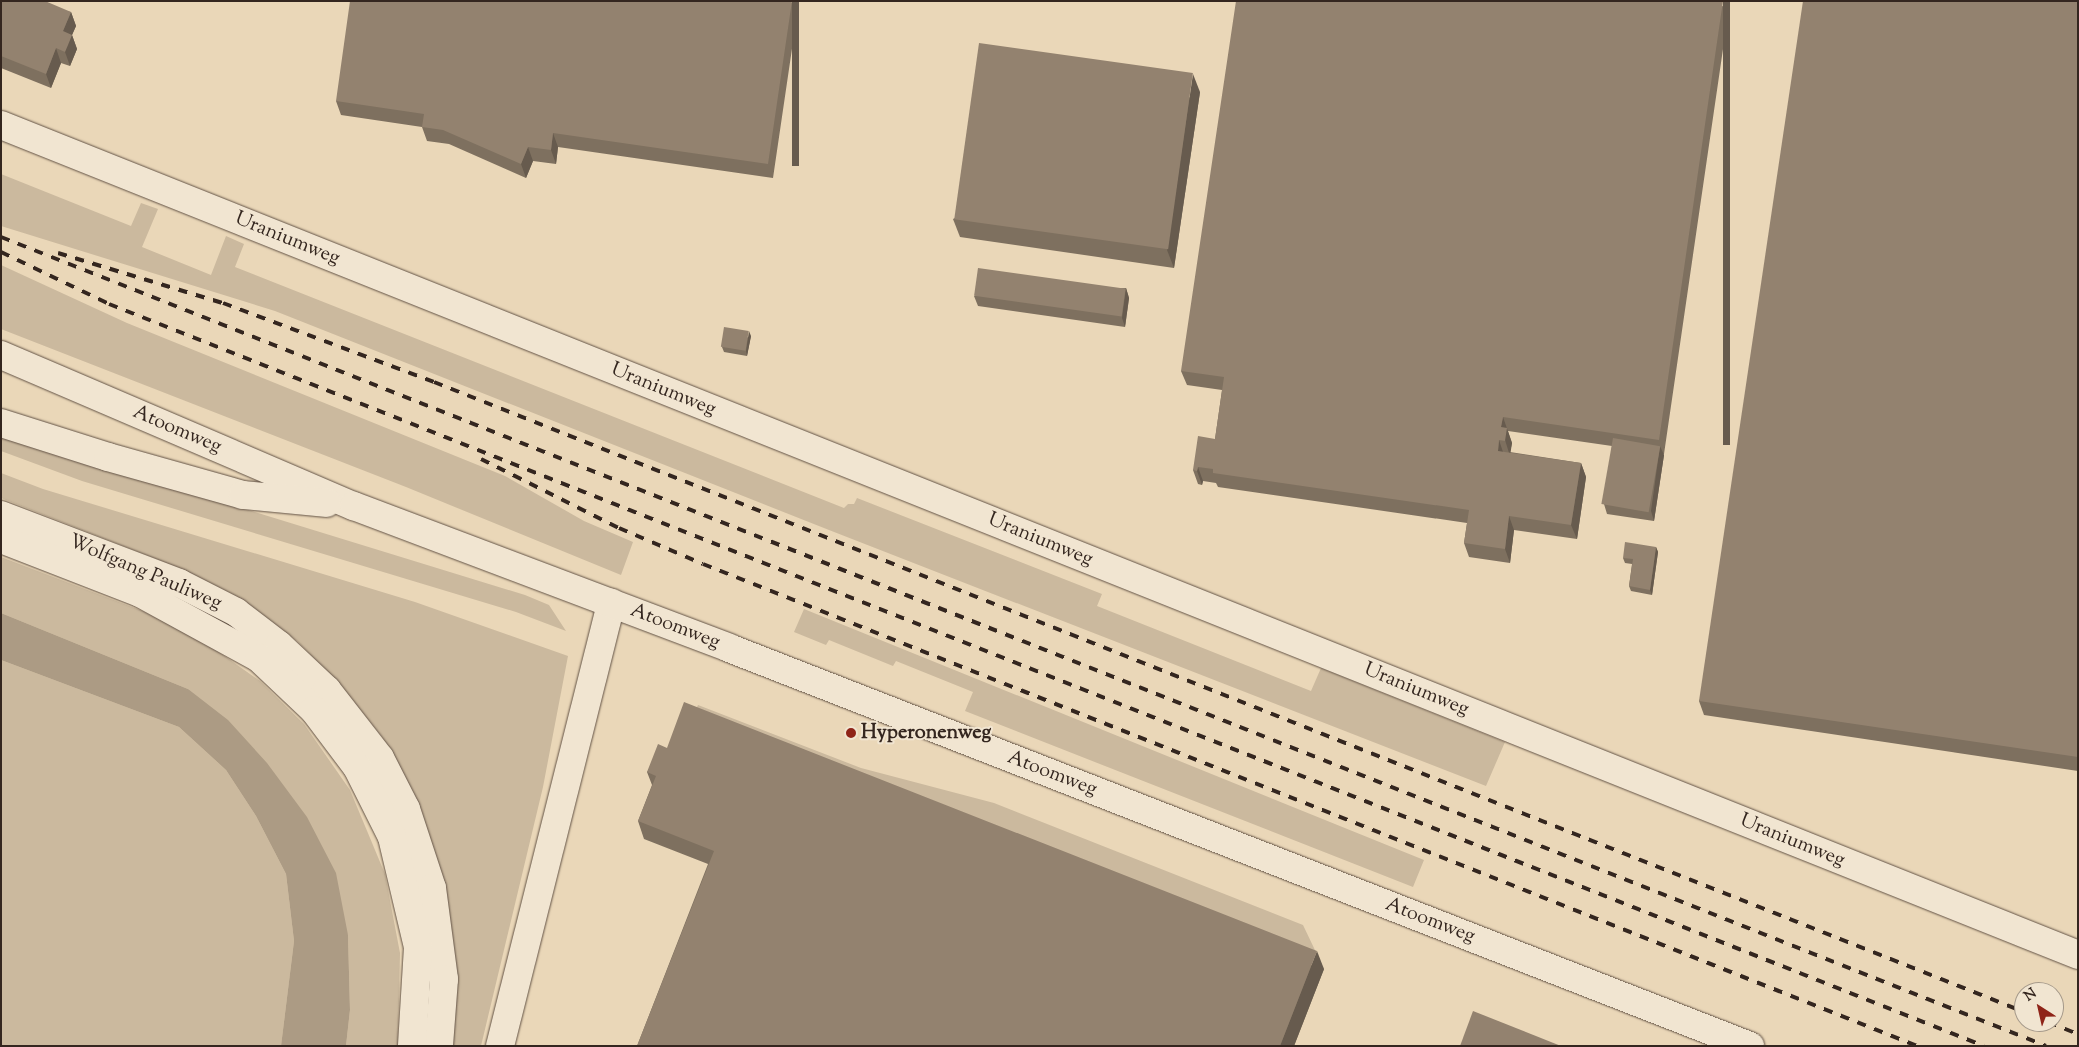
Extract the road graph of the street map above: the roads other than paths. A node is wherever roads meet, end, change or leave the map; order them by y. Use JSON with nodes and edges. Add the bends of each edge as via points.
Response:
{"nodes":[{"id":1,"x":1,"y":125,"type":"edge"},
{"id":2,"x":1,"y":355,"type":"edge"},
{"id":3,"x":1,"y":423,"type":"edge"},
{"id":4,"x":354,"y":506,"type":"junction"},
{"id":5,"x":1,"y":514,"type":"edge"},
{"id":6,"x":1,"y":539,"type":"edge"},
{"id":7,"x":611,"y":603,"type":"junction"},
{"id":8,"x":2078,"y":955,"type":"edge"},
{"id":9,"x":412,"y":1046,"type":"edge"},
{"id":10,"x":439,"y":1046,"type":"edge"},
{"id":11,"x":500,"y":1046,"type":"edge"},
{"id":12,"x":1750,"y":1046,"type":"edge"}],
"edges":[{"from":1,"to":8,"type":"street","name":"Uraniumweg"},
{"from":2,"to":4,"type":"street","name":"Atoomweg"},
{"from":3,"to":4,"type":"street","name":"Atoomweg","via":[[243,495]]},
{"from":4,"to":7,"type":"street","name":"Atoomweg"},
{"from":5,"to":10,"type":"street","name":"Wolfgang Pauliweg","via":[[179,583],[236,612],[327,690],[380,758],[406,809],[432,888],[444,979]]},
{"from":6,"to":9,"type":"street","name":"Wolfgang Pauliweg","via":[[157,602],[259,658],[314,710],[357,767],[392,837],[418,947]]},
{"from":7,"to":11,"type":"street"},
{"from":7,"to":12,"type":"street","name":"Atoomweg"}]}
